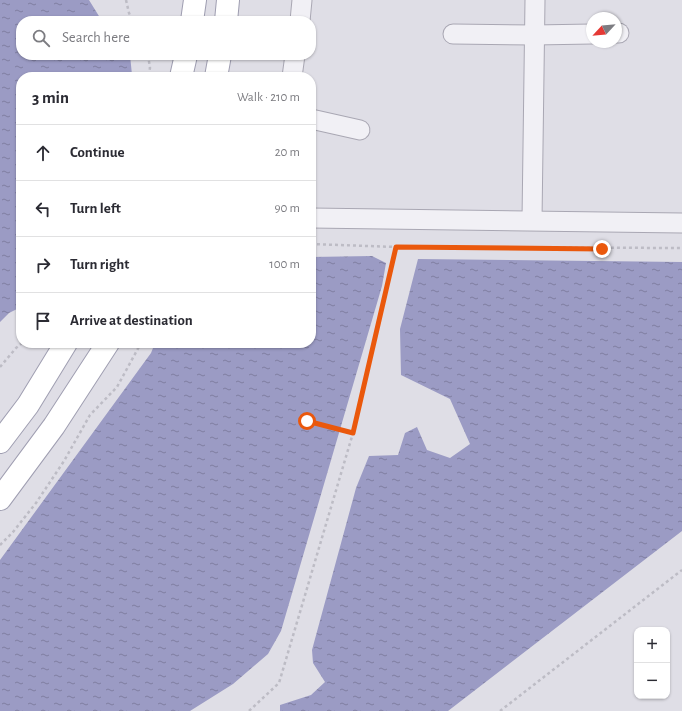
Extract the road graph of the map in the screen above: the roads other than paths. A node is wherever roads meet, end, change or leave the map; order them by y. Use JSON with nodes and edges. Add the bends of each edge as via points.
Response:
{"nodes":[{"id":1,"x":195,"y":0,"type":"edge"},
{"id":2,"x":228,"y":0,"type":"edge"},
{"id":3,"x":302,"y":0,"type":"edge"},
{"id":4,"x":534,"y":0,"type":"edge"},
{"id":5,"x":193,"y":16,"type":"edge"},
{"id":6,"x":226,"y":16,"type":"edge"},
{"id":7,"x":300,"y":16,"type":"edge"},
{"id":8,"x":453,"y":34,"type":"dead end"},
{"id":9,"x":586,"y":34,"type":"edge"},
{"id":10,"x":534,"y":35,"type":"junction"},
{"id":11,"x":185,"y":60,"type":"edge"},
{"id":12,"x":219,"y":60,"type":"edge"},
{"id":13,"x":294,"y":60,"type":"edge"},
{"id":14,"x":182,"y":72,"type":"edge"},
{"id":15,"x":217,"y":72,"type":"edge"},
{"id":16,"x":293,"y":72,"type":"edge"},
{"id":17,"x":316,"y":120,"type":"edge"},
{"id":18,"x":360,"y":130,"type":"dead end"},
{"id":19,"x":316,"y":218,"type":"edge"},
{"id":20,"x":532,"y":220,"type":"junction"},
{"id":21,"x":682,"y":223,"type":"edge"},
{"id":22,"x":63,"y":348,"type":"edge"},
{"id":23,"x":105,"y":348,"type":"edge"},
{"id":24,"x":0,"y":442,"type":"edge"},
{"id":25,"x":0,"y":499,"type":"edge"}],
"edges":[{"from":1,"to":5,"type":"main road"},
{"from":2,"to":6,"type":"main road"},
{"from":3,"to":7,"type":"street"},
{"from":4,"to":10,"type":"street"},
{"from":8,"to":10,"type":"street"},
{"from":9,"to":10,"type":"street"},
{"from":10,"to":20,"type":"street"},
{"from":11,"to":14,"type":"main road"},
{"from":12,"to":15,"type":"main road"},
{"from":13,"to":16,"type":"street"},
{"from":17,"to":18,"type":"street"},
{"from":19,"to":20,"type":"street"},
{"from":20,"to":21,"type":"street"},
{"from":22,"to":24,"type":"main road","via":[[28,405]]},
{"from":23,"to":25,"type":"main road","via":[[54,426]]}]}
